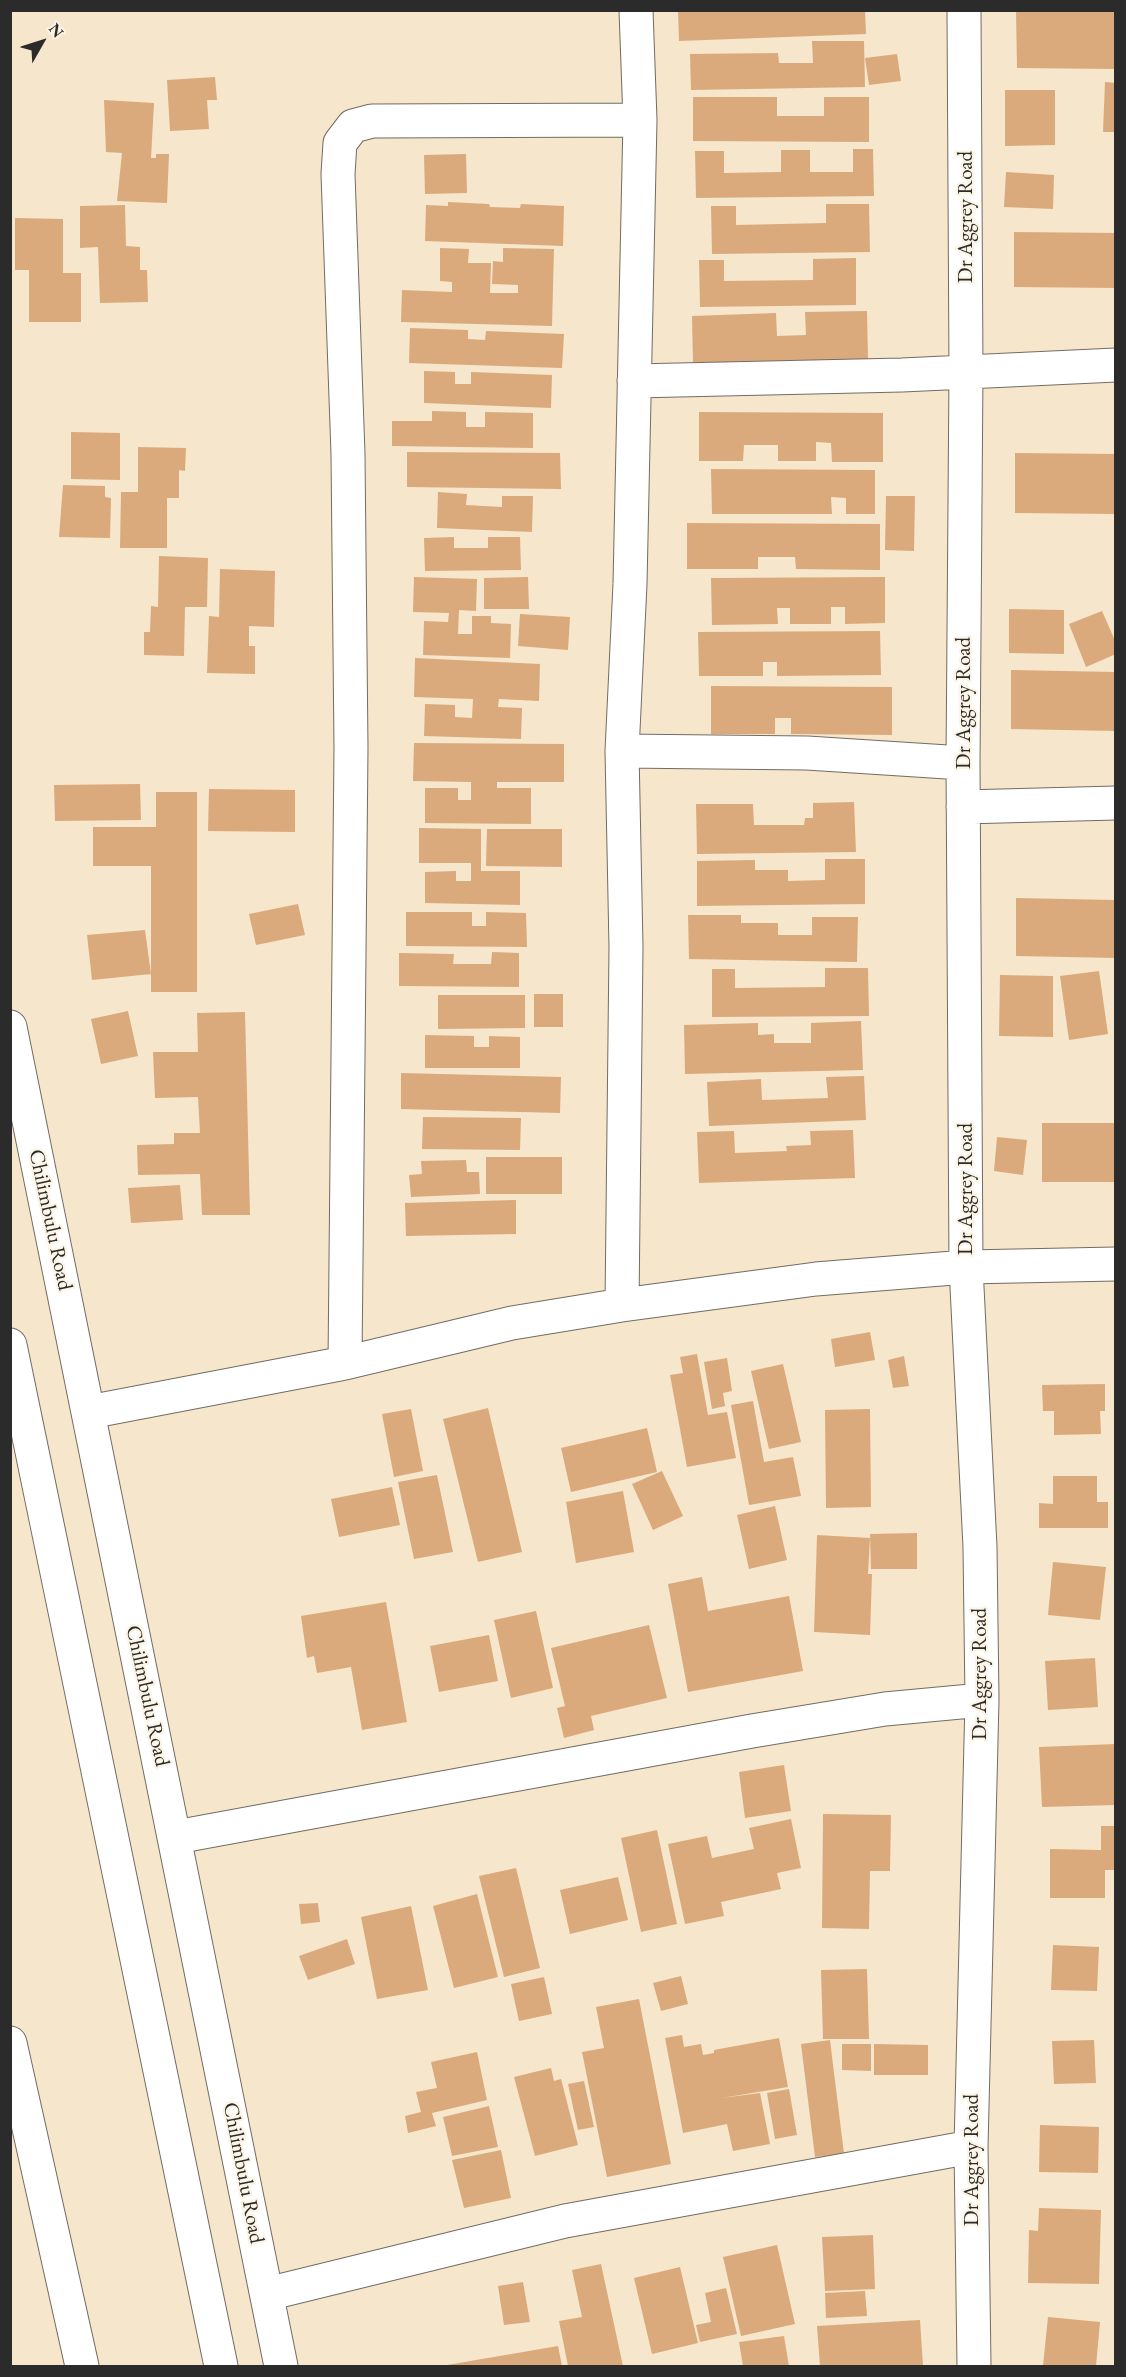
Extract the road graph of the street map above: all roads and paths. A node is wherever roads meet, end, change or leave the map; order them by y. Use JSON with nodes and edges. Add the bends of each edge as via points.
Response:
{"nodes":[{"id":1,"x":636,"y":10,"type":"edge"},
{"id":2,"x":964,"y":10,"type":"edge"},
{"id":3,"x":639,"y":120,"type":"junction"},
{"id":4,"x":1116,"y":365,"type":"edge"},
{"id":5,"x":966,"y":372,"type":"junction"},
{"id":6,"x":634,"y":381,"type":"junction"},
{"id":7,"x":622,"y":751,"type":"junction"},
{"id":8,"x":963,"y":763,"type":"junction"},
{"id":9,"x":1116,"y":804,"type":"edge"},
{"id":10,"x":963,"y":807,"type":"junction"},
{"id":11,"x":10,"y":1027,"type":"edge"},
{"id":12,"x":1116,"y":1264,"type":"edge"},
{"id":13,"x":966,"y":1267,"type":"junction"},
{"id":14,"x":622,"y":1305,"type":"junction"},
{"id":15,"x":10,"y":1346,"type":"edge"},
{"id":16,"x":345,"y":1363,"type":"junction"},
{"id":17,"x":89,"y":1412,"type":"junction"},
{"id":18,"x":18,"y":1423,"type":"edge"},
{"id":19,"x":982,"y":1700,"type":"junction"},
{"id":20,"x":176,"y":1837,"type":"junction"},
{"id":21,"x":10,"y":2043,"type":"edge"},
{"id":22,"x":971,"y":2147,"type":"junction"},
{"id":23,"x":267,"y":2294,"type":"junction"},
{"id":24,"x":82,"y":2367,"type":"edge"},
{"id":25,"x":221,"y":2367,"type":"edge"},
{"id":26,"x":281,"y":2367,"type":"edge"},
{"id":27,"x":974,"y":2367,"type":"edge"}],
"edges":[{"from":1,"to":3,"type":"street"},
{"from":2,"to":5,"type":"street","name":"Dr Aggrey Road"},
{"from":3,"to":6,"type":"street"},
{"from":3,"to":16,"type":"street","via":[[372,121],[353,126],[340,143],[351,748]]},
{"from":4,"to":5,"type":"street"},
{"from":5,"to":6,"type":"street"},
{"from":5,"to":8,"type":"street","name":"Dr Aggrey Road"},
{"from":6,"to":7,"type":"street"},
{"from":7,"to":8,"type":"street","via":[[807,753]]},
{"from":7,"to":14,"type":"street","via":[[626,1071]]},
{"from":8,"to":10,"type":"street","name":"Dr Aggrey Road"},
{"from":9,"to":10,"type":"street"},
{"from":10,"to":13,"type":"street","name":"Dr Aggrey Road"},
{"from":11,"to":17,"type":"street","name":"Chilimbulu Road"},
{"from":12,"to":13,"type":"street"},
{"from":13,"to":14,"type":"street","via":[[816,1279]]},
{"from":13,"to":19,"type":"street","name":"Dr Aggrey Road","via":[[980,1547]]},
{"from":14,"to":16,"type":"street","via":[[512,1323]]},
{"from":15,"to":18,"type":"street"},
{"from":16,"to":17,"type":"street"},
{"from":17,"to":20,"type":"street","name":"Chilimbulu Road"},
{"from":18,"to":25,"type":"street"},
{"from":19,"to":20,"type":"street","via":[[885,1709],[763,1729]]},
{"from":19,"to":22,"type":"street","name":"Dr Aggrey Road"},
{"from":20,"to":23,"type":"street","name":"Chilimbulu Road"},
{"from":21,"to":24,"type":"street"},
{"from":22,"to":23,"type":"street","via":[[566,2221]]},
{"from":22,"to":27,"type":"street","name":"Dr Aggrey Road"},
{"from":23,"to":26,"type":"street","name":"Chilimbulu Road"}]}
